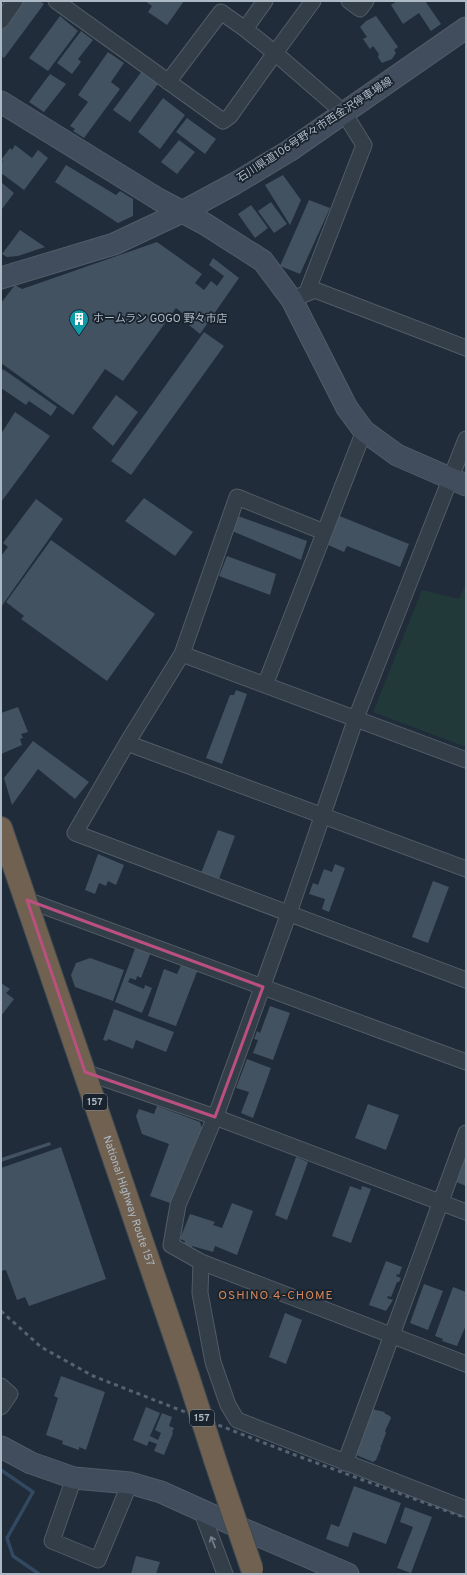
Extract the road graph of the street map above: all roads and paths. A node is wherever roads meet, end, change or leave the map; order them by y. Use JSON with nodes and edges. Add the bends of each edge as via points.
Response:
{"nodes":[{"id":1,"x":15,"y":1,"type":"edge"},
{"id":2,"x":56,"y":1,"type":"edge"},
{"id":3,"x":265,"y":1,"type":"edge"},
{"id":4,"x":313,"y":1,"type":"edge"},
{"id":5,"x":349,"y":1,"type":"edge"},
{"id":6,"x":366,"y":1,"type":"edge"},
{"id":7,"x":1,"y":21,"type":"edge"},
{"id":8,"x":466,"y":28,"type":"edge"},
{"id":9,"x":245,"y":29,"type":"junction"},
{"id":10,"x":275,"y":54,"type":"junction"},
{"id":11,"x":168,"y":82,"type":"junction"},
{"id":12,"x":1,"y":102,"type":"edge"},
{"id":13,"x":344,"y":113,"type":"junction"},
{"id":14,"x":182,"y":212,"type":"junction"},
{"id":15,"x":1,"y":278,"type":"edge"},
{"id":16,"x":299,"y":296,"type":"junction"},
{"id":17,"x":466,"y":348,"type":"edge"},
{"id":18,"x":364,"y":431,"type":"junction"},
{"id":19,"x":466,"y":439,"type":"edge"},
{"id":20,"x":458,"y":482,"type":"edge"},
{"id":21,"x":324,"y":532,"type":"junction"},
{"id":22,"x":182,"y":654,"type":"junction"},
{"id":23,"x":265,"y":685,"type":"junction"},
{"id":24,"x":356,"y":718,"type":"junction"},
{"id":25,"x":127,"y":743,"type":"junction"},
{"id":26,"x":466,"y":760,"type":"edge"},
{"id":27,"x":323,"y":815,"type":"junction"},
{"id":28,"x":1,"y":828,"type":"edge"},
{"id":29,"x":466,"y":869,"type":"edge"},
{"id":30,"x":27,"y":900,"type":"junction"},
{"id":31,"x":289,"y":914,"type":"junction"},
{"id":32,"x":466,"y":980,"type":"edge"},
{"id":33,"x":262,"y":987,"type":"junction"},
{"id":34,"x":466,"y":1062,"type":"edge"},
{"id":35,"x":85,"y":1072,"type":"junction"},
{"id":36,"x":215,"y":1117,"type":"junction"},
{"id":37,"x":466,"y":1133,"type":"edge"},
{"id":38,"x":441,"y":1203,"type":"junction"},
{"id":39,"x":466,"y":1212,"type":"edge"},
{"id":40,"x":201,"y":1262,"type":"junction"},
{"id":41,"x":391,"y":1336,"type":"junction"},
{"id":42,"x":466,"y":1364,"type":"edge"},
{"id":43,"x":1,"y":1386,"type":"edge"},
{"id":44,"x":1,"y":1407,"type":"edge"},
{"id":45,"x":1,"y":1448,"type":"edge"},
{"id":46,"x":345,"y":1463,"type":"junction"},
{"id":47,"x":74,"y":1478,"type":"junction"},
{"id":48,"x":130,"y":1483,"type":"junction"},
{"id":49,"x":466,"y":1509,"type":"edge"},
{"id":50,"x":201,"y":1510,"type":"junction"},
{"id":51,"x":253,"y":1572,"type":"edge"},
{"id":52,"x":225,"y":1574,"type":"edge"},
{"id":53,"x":348,"y":1574,"type":"edge"}],
"edges":[{"from":1,"to":7,"type":"street"},
{"from":2,"to":11,"type":"street"},
{"from":3,"to":9,"type":"street"},
{"from":4,"to":10,"type":"street"},
{"from":5,"to":6,"type":"street","via":[[360,9]]},
{"from":8,"to":13,"type":"street","name":"石川県道106号野々市西金沢停車場線"},
{"from":9,"to":10,"type":"street"},
{"from":9,"to":11,"type":"street","via":[[221,12]]},
{"from":10,"to":11,"type":"street","via":[[224,121]]},
{"from":10,"to":13,"type":"street"},
{"from":12,"to":14,"type":"street"},
{"from":13,"to":14,"type":"street","name":"石川県道106号野々市西金沢停車場線","via":[[289,151]]},
{"from":13,"to":16,"type":"street","via":[[364,145]]},
{"from":14,"to":15,"type":"street","name":"石川県道106号野々市西金沢停車場線","via":[[114,244]]},
{"from":14,"to":16,"type":"street","via":[[262,261]]},
{"from":16,"to":17,"type":"street","via":[[315,290]]},
{"from":16,"to":18,"type":"street","via":[[347,408]]},
{"from":18,"to":20,"type":"street","via":[[397,456]]},
{"from":18,"to":21,"type":"street"},
{"from":19,"to":20,"type":"street"},
{"from":20,"to":24,"type":"street"},
{"from":21,"to":22,"type":"street","via":[[236,497]]},
{"from":21,"to":23,"type":"street"},
{"from":22,"to":23,"type":"street"},
{"from":22,"to":25,"type":"street"},
{"from":23,"to":24,"type":"street"},
{"from":24,"to":26,"type":"street"},
{"from":24,"to":27,"type":"street"},
{"from":25,"to":27,"type":"street"},
{"from":25,"to":31,"type":"street","via":[[75,833]]},
{"from":27,"to":29,"type":"street"},
{"from":27,"to":31,"type":"street"},
{"from":28,"to":30,"type":"highway","name":"National Highway Route 157","number":"157"},
{"from":30,"to":33,"type":"street"},
{"from":30,"to":35,"type":"highway","name":"National Highway Route 157","number":"157"},
{"from":31,"to":32,"type":"street"},
{"from":31,"to":33,"type":"street"},
{"from":33,"to":34,"type":"street"},
{"from":33,"to":36,"type":"street"},
{"from":35,"to":36,"type":"street"},
{"from":35,"to":51,"type":"highway","name":"National Highway Route 157","number":"157","bridge":true},
{"from":36,"to":38,"type":"street"},
{"from":36,"to":40,"type":"street","via":[[178,1206],[171,1245]]},
{"from":37,"to":38,"type":"street"},
{"from":38,"to":39,"type":"street"},
{"from":38,"to":41,"type":"street"},
{"from":40,"to":41,"type":"street"},
{"from":40,"to":46,"type":"street","via":[[200,1293],[213,1362],[228,1405],[237,1420]]},
{"from":41,"to":42,"type":"street"},
{"from":41,"to":46,"type":"street"},
{"from":43,"to":44,"type":"street","via":[[10,1394]]},
{"from":45,"to":47,"type":"street","via":[[31,1463]]},
{"from":46,"to":49,"type":"street"},
{"from":47,"to":48,"type":"street"},
{"from":47,"to":48,"type":"street","via":[[52,1542],[98,1560]]},
{"from":48,"to":50,"type":"street","via":[[161,1492]]},
{"from":52,"to":50,"type":"street","one_way":true},
{"from":50,"to":53,"type":"street"}]}
